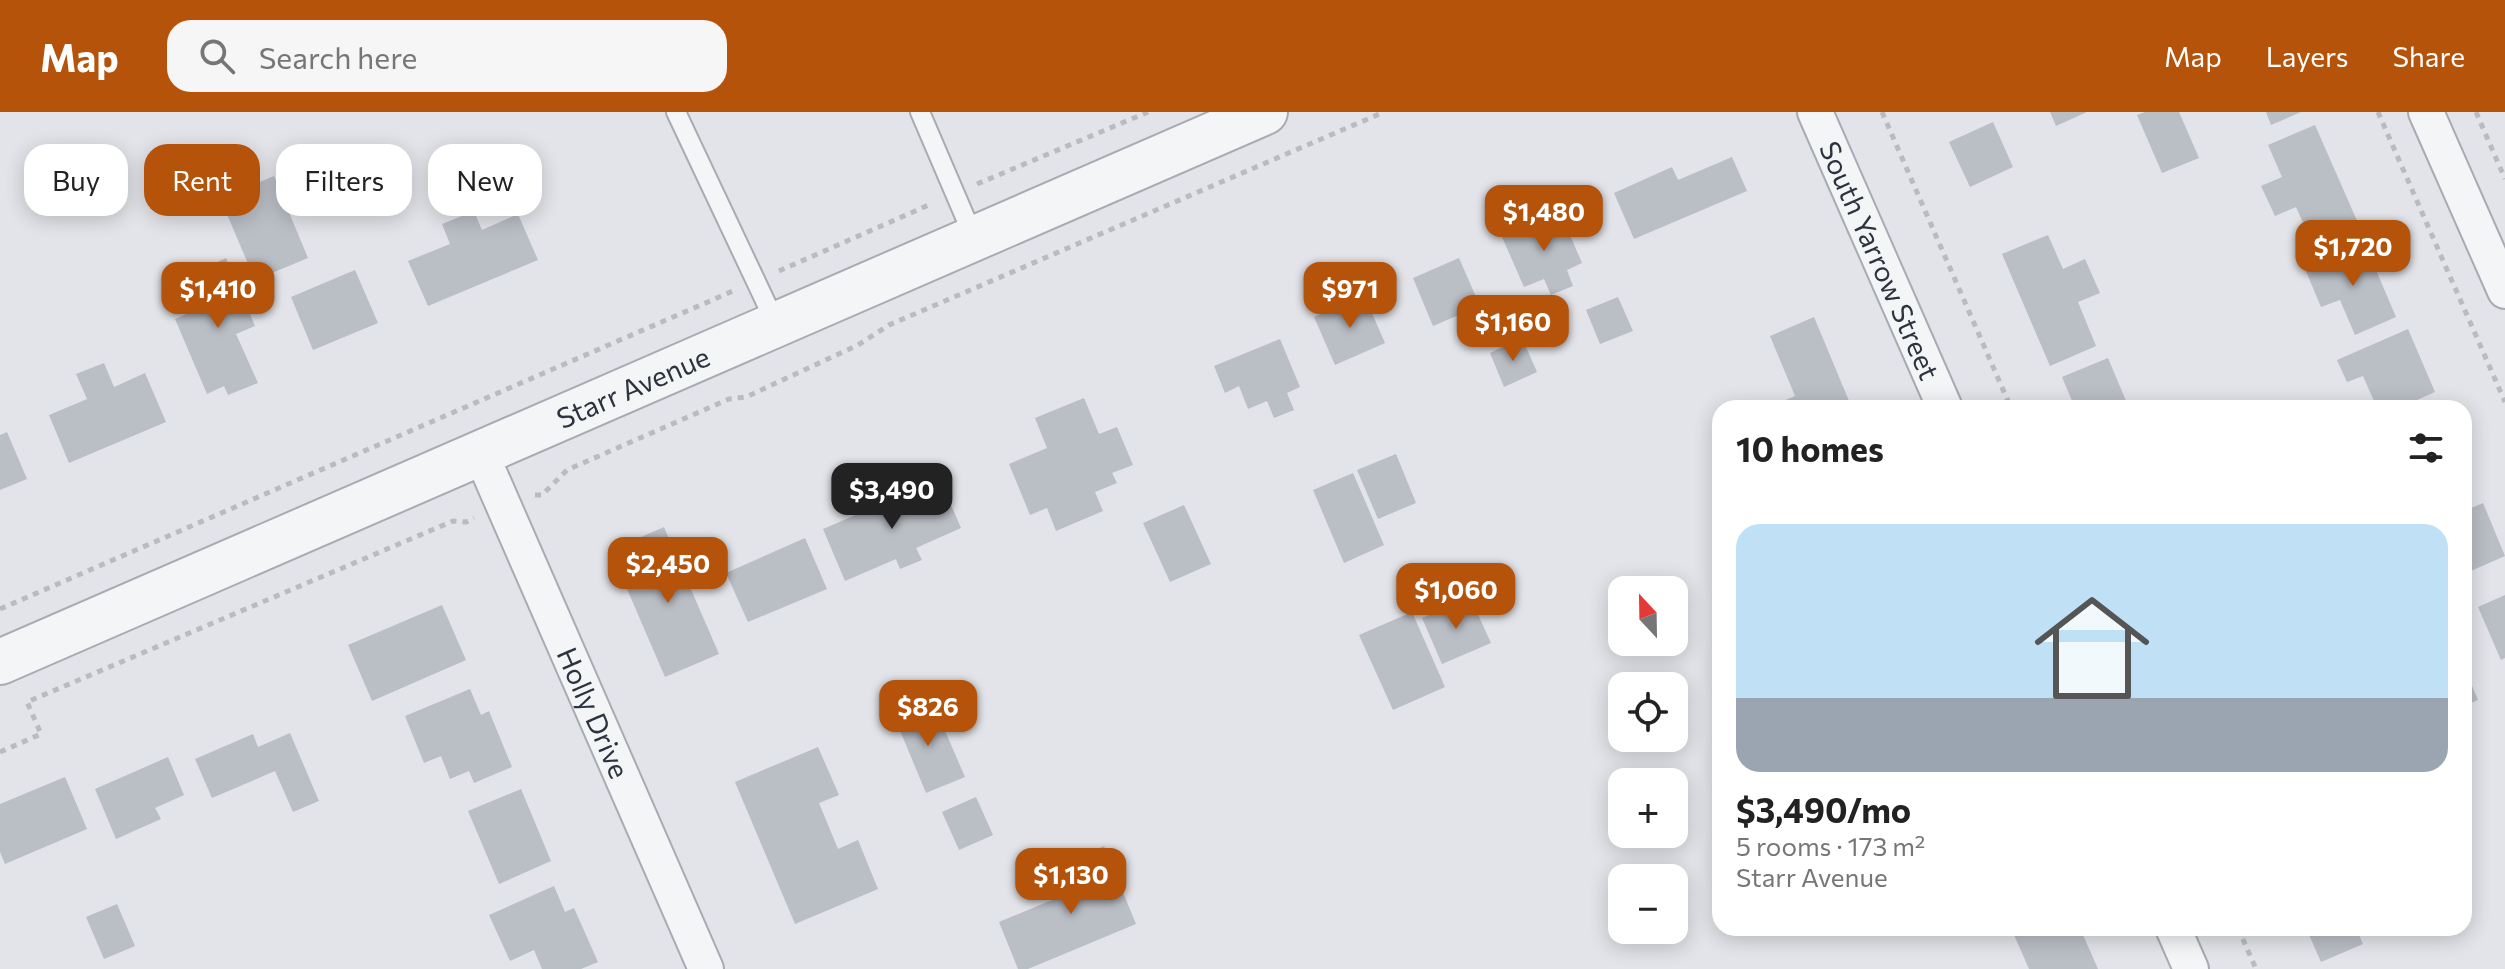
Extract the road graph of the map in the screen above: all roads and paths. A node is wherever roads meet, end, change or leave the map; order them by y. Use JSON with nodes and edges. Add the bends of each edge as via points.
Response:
{"nodes":[{"id":1,"x":676,"y":112,"type":"edge"},
{"id":2,"x":920,"y":112,"type":"edge"},
{"id":3,"x":1148,"y":112,"type":"edge"},
{"id":4,"x":1265,"y":112,"type":"edge"},
{"id":5,"x":1384,"y":112,"type":"edge"},
{"id":6,"x":1815,"y":112,"type":"edge"},
{"id":7,"x":1882,"y":112,"type":"edge"},
{"id":8,"x":2378,"y":112,"type":"edge"},
{"id":9,"x":2426,"y":112,"type":"edge"},
{"id":10,"x":2476,"y":112,"type":"edge"},
{"id":11,"x":2505,"y":179,"type":"edge"},
{"id":12,"x":955,"y":194,"type":"junction"},
{"id":13,"x":974,"y":239,"type":"junction"},
{"id":14,"x":754,"y":281,"type":"junction"},
{"id":15,"x":2505,"y":291,"type":"edge"},
{"id":16,"x":776,"y":324,"type":"junction"},
{"id":17,"x":1941,"y":400,"type":"edge"},
{"id":18,"x":2008,"y":400,"type":"edge"},
{"id":19,"x":2505,"y":402,"type":"edge"},
{"id":20,"x":481,"y":454,"type":"junction"},
{"id":21,"x":503,"y":505,"type":"junction"},
{"id":22,"x":0,"y":609,"type":"edge"},
{"id":23,"x":0,"y":662,"type":"edge"},
{"id":24,"x":0,"y":752,"type":"edge"},
{"id":25,"x":2177,"y":936,"type":"edge"},
{"id":26,"x":2242,"y":936,"type":"edge"},
{"id":27,"x":706,"y":969,"type":"edge"},
{"id":28,"x":2191,"y":969,"type":"edge"},
{"id":29,"x":2256,"y":969,"type":"edge"}],
"edges":[{"from":1,"to":14,"type":"lane"},
{"from":2,"to":12,"type":"lane"},
{"from":3,"to":12,"type":"path"},
{"from":4,"to":13,"type":"street","name":"Starr Avenue"},
{"from":5,"to":21,"type":"path","via":[[889,325],[746,397],[729,399],[567,470],[542,495]]},
{"from":6,"to":17,"type":"street","name":"South Yarrow Street"},
{"from":7,"to":18,"type":"path"},
{"from":8,"to":19,"type":"path"},
{"from":9,"to":15,"type":"street"},
{"from":10,"to":11,"type":"path"},
{"from":12,"to":13,"type":"lane"},
{"from":12,"to":14,"type":"path"},
{"from":13,"to":16,"type":"street","name":"Starr Avenue"},
{"from":14,"to":16,"type":"lane"},
{"from":14,"to":22,"type":"path"},
{"from":16,"to":20,"type":"street","name":"Starr Avenue"},
{"from":20,"to":21,"type":"street","name":"Holly Drive"},
{"from":20,"to":23,"type":"street","name":"Starr Avenue"},
{"from":21,"to":24,"type":"path","via":[[466,522],[453,521],[27,702],[41,734]]},
{"from":21,"to":27,"type":"street","name":"Holly Drive"},
{"from":25,"to":28,"type":"street"},
{"from":26,"to":29,"type":"path"}]}
